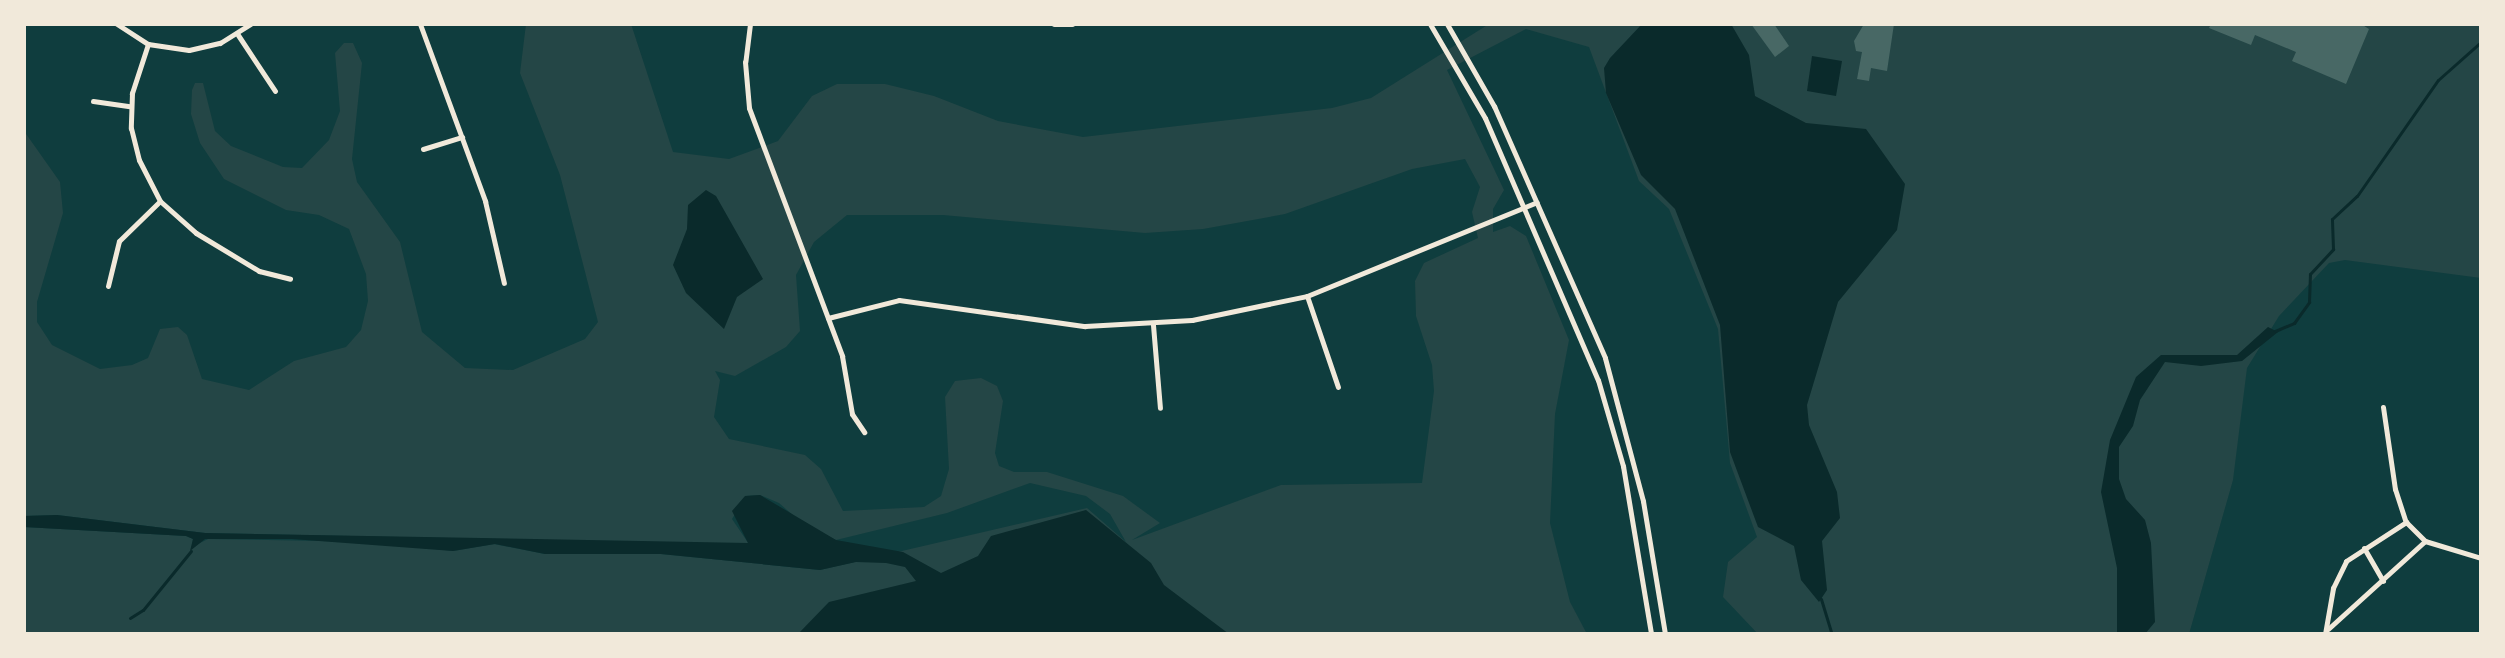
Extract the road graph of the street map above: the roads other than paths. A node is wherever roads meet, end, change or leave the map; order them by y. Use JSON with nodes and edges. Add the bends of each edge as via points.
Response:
{"nodes":[{"id":1,"x":117,"y":24,"type":"edge"},
{"id":2,"x":251,"y":24,"type":"edge"},
{"id":3,"x":420,"y":24,"type":"edge"},
{"id":4,"x":750,"y":24,"type":"edge"},
{"id":5,"x":1054,"y":24,"type":"edge"},
{"id":6,"x":1072,"y":24,"type":"edge"},
{"id":7,"x":1430,"y":24,"type":"edge"},
{"id":8,"x":1447,"y":24,"type":"edge"},
{"id":9,"x":238,"y":35,"type":"junction"},
{"id":10,"x":148,"y":44,"type":"junction"},
{"id":11,"x":275,"y":91,"type":"dead end"},
{"id":12,"x":93,"y":101,"type":"dead end"},
{"id":13,"x":130,"y":106,"type":"junction"},
{"id":14,"x":462,"y":137,"type":"junction"},
{"id":15,"x":423,"y":149,"type":"dead end"},
{"id":16,"x":160,"y":201,"type":"junction"},
{"id":17,"x":1537,"y":202,"type":"junction"},
{"id":18,"x":1525,"y":208,"type":"junction"},
{"id":19,"x":290,"y":279,"type":"dead end"},
{"id":20,"x":504,"y":283,"type":"dead end"},
{"id":21,"x":108,"y":286,"type":"dead end"},
{"id":22,"x":1307,"y":296,"type":"junction"},
{"id":23,"x":828,"y":318,"type":"junction"},
{"id":24,"x":1153,"y":325,"type":"junction"},
{"id":25,"x":1338,"y":387,"type":"dead end"},
{"id":26,"x":2383,"y":407,"type":"dead end"},
{"id":27,"x":1160,"y":408,"type":"dead end"},
{"id":28,"x":864,"y":432,"type":"dead end"},
{"id":29,"x":2406,"y":522,"type":"junction"},
{"id":30,"x":2425,"y":541,"type":"junction"},
{"id":31,"x":2364,"y":548,"type":"junction"},
{"id":32,"x":2481,"y":558,"type":"edge"},
{"id":33,"x":2383,"y":581,"type":"junction"},
{"id":34,"x":2326,"y":632,"type":"edge"},
{"id":35,"x":1651,"y":634,"type":"edge"},
{"id":36,"x":1665,"y":634,"type":"edge"}],
"edges":[{"from":1,"to":10,"type":"street"},
{"from":2,"to":9,"type":"street"},
{"from":3,"to":14,"type":"street"},
{"from":4,"to":23,"type":"street","via":[[745,62],[749,108]]},
{"from":5,"to":6,"type":"street"},
{"from":7,"to":18,"type":"street","via":[[1485,118]]},
{"from":8,"to":17,"type":"street","via":[[1494,106]]},
{"from":9,"to":10,"type":"street","via":[[189,50]]},
{"from":9,"to":11,"type":"street"},
{"from":10,"to":13,"type":"street"},
{"from":12,"to":13,"type":"street"},
{"from":13,"to":16,"type":"street","via":[[139,160]]},
{"from":14,"to":15,"type":"street"},
{"from":14,"to":20,"type":"street","via":[[485,201]]},
{"from":16,"to":19,"type":"street","via":[[196,233],[259,271]]},
{"from":16,"to":21,"type":"street","via":[[119,241]]},
{"from":17,"to":18,"type":"street"},
{"from":17,"to":36,"type":"street","via":[[1591,321],[1622,409]]},
{"from":18,"to":22,"type":"street"},
{"from":18,"to":35,"type":"street","via":[[1598,380],[1623,466]]},
{"from":22,"to":24,"type":"street"},
{"from":22,"to":25,"type":"street"},
{"from":23,"to":24,"type":"street","via":[[883,302],[912,300],[1061,323]]},
{"from":23,"to":28,"type":"street","via":[[846,372],[852,414]]},
{"from":24,"to":27,"type":"street"},
{"from":26,"to":29,"type":"street","via":[[2395,489]]},
{"from":29,"to":30,"type":"street"},
{"from":29,"to":31,"type":"street"},
{"from":30,"to":32,"type":"street"},
{"from":30,"to":33,"type":"street"},
{"from":31,"to":33,"type":"street"},
{"from":31,"to":34,"type":"street","via":[[2337,575]]},
{"from":33,"to":34,"type":"street","via":[[2356,598]]}]}
